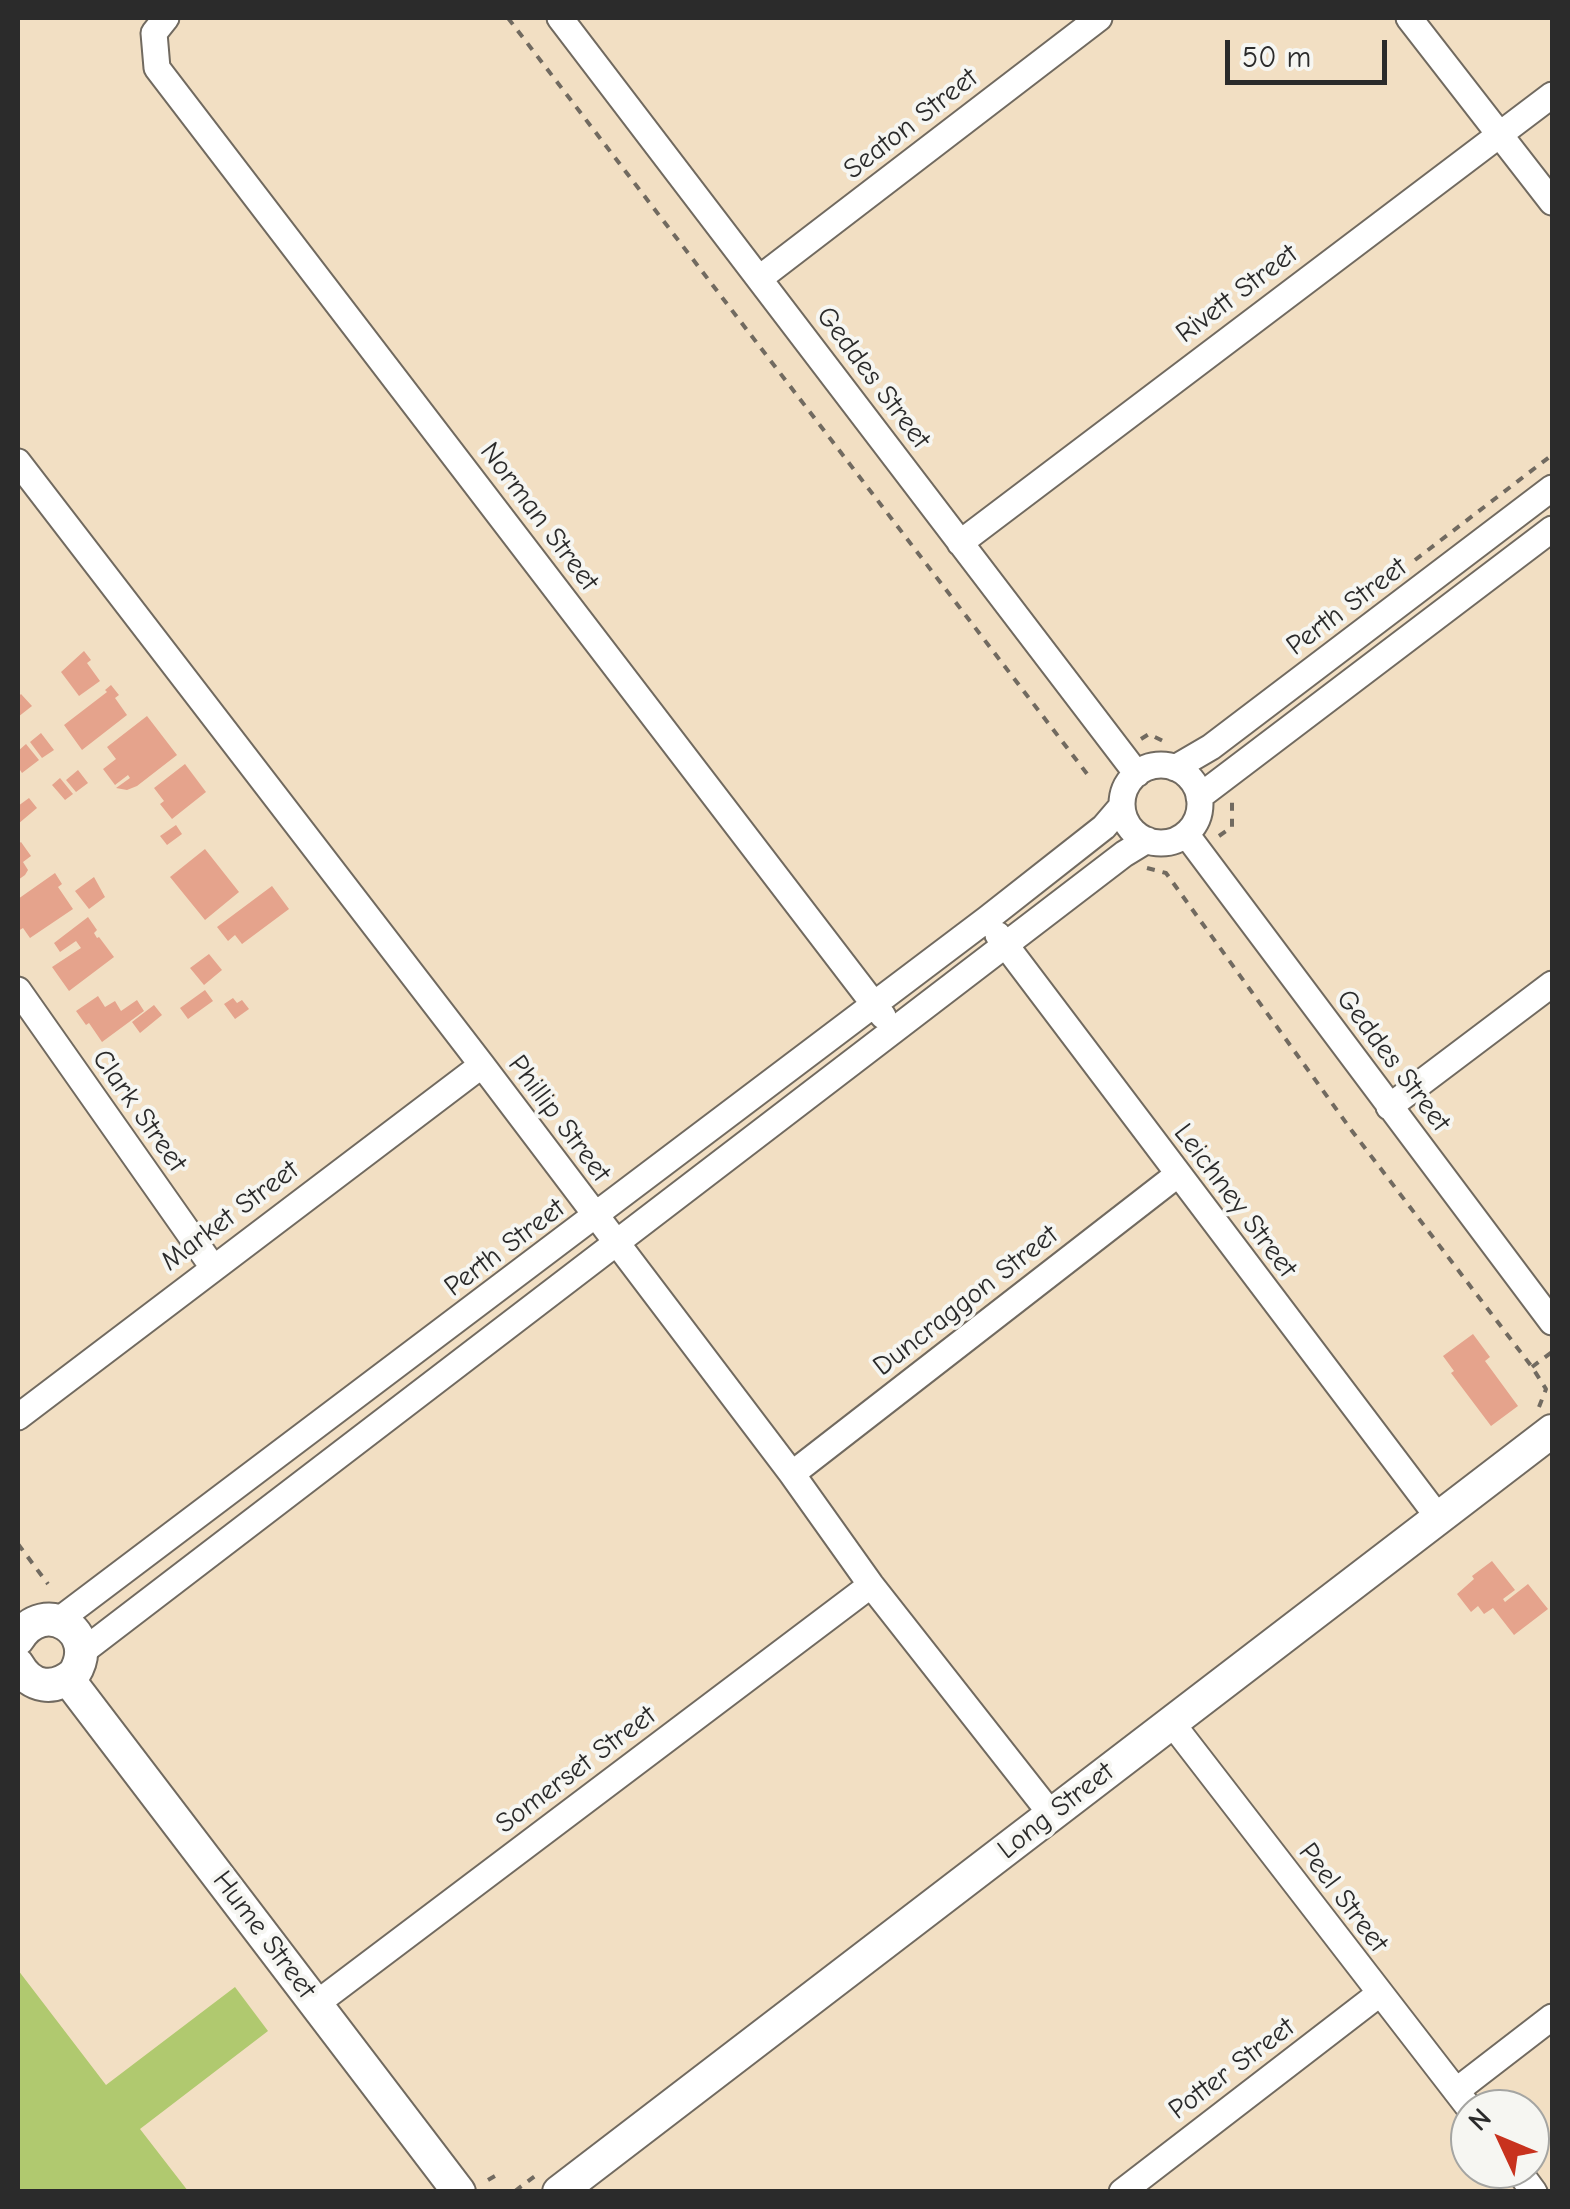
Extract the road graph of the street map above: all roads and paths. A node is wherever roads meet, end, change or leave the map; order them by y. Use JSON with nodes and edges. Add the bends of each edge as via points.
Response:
{"nodes":[{"id":1,"x":508,"y":18,"type":"edge"},
{"id":2,"x":560,"y":18,"type":"edge"},
{"id":3,"x":1099,"y":18,"type":"edge"},
{"id":4,"x":1409,"y":18,"type":"edge"},
{"id":5,"x":160,"y":25,"type":"edge"},
{"id":6,"x":1552,"y":95,"type":"edge"},
{"id":7,"x":1500,"y":136,"type":"junction"},
{"id":8,"x":1552,"y":202,"type":"edge"},
{"id":9,"x":760,"y":278,"type":"junction"},
{"id":10,"x":1552,"y":455,"type":"edge"},
{"id":11,"x":18,"y":462,"type":"edge"},
{"id":12,"x":1552,"y":488,"type":"edge"},
{"id":13,"x":1552,"y":528,"type":"edge"},
{"id":14,"x":960,"y":543,"type":"junction"},
{"id":15,"x":1414,"y":561,"type":"dead end"},
{"id":16,"x":1358,"y":636,"type":"junction"},
{"id":17,"x":1379,"y":663,"type":"junction"},
{"id":18,"x":1182,"y":739,"type":"dead end"},
{"id":19,"x":1121,"y":753,"type":"junction"},
{"id":20,"x":1175,"y":768,"type":"junction"},
{"id":21,"x":1137,"y":774,"type":"junction"},
{"id":22,"x":1092,"y":779,"type":"dead end"},
{"id":23,"x":1199,"y":797,"type":"junction"},
{"id":24,"x":1122,"y":806,"type":"junction"},
{"id":25,"x":1186,"y":834,"type":"junction"},
{"id":26,"x":1147,"y":840,"type":"junction"},
{"id":27,"x":1124,"y":854,"type":"junction"},
{"id":28,"x":986,"y":919,"type":"junction"},
{"id":29,"x":1006,"y":947,"type":"junction"},
{"id":30,"x":1552,"y":984,"type":"edge"},
{"id":31,"x":18,"y":990,"type":"edge"},
{"id":32,"x":873,"y":1003,"type":"junction"},
{"id":33,"x":895,"y":1032,"type":"junction"},
{"id":34,"x":482,"y":1065,"type":"junction"},
{"id":35,"x":1389,"y":1107,"type":"junction"},
{"id":36,"x":1177,"y":1176,"type":"junction"},
{"id":37,"x":595,"y":1218,"type":"junction"},
{"id":38,"x":614,"y":1242,"type":"junction"},
{"id":39,"x":212,"y":1266,"type":"junction"},
{"id":40,"x":1552,"y":1322,"type":"edge"},
{"id":41,"x":1552,"y":1352,"type":"edge"},
{"id":42,"x":1532,"y":1367,"type":"junction"},
{"id":43,"x":18,"y":1418,"type":"edge"},
{"id":44,"x":1539,"y":1424,"type":"edge"},
{"id":45,"x":792,"y":1474,"type":"junction"},
{"id":46,"x":1438,"y":1517,"type":"junction"},
{"id":47,"x":18,"y":1544,"type":"edge"},
{"id":48,"x":48,"y":1584,"type":"dead end"},
{"id":49,"x":871,"y":1585,"type":"junction"},
{"id":50,"x":31,"y":1623,"type":"edge"},
{"id":51,"x":75,"y":1666,"type":"junction"},
{"id":52,"x":20,"y":1674,"type":"edge"},
{"id":53,"x":1171,"y":1722,"type":"junction"},
{"id":54,"x":1051,"y":1814,"type":"junction"},
{"id":55,"x":1379,"y":1994,"type":"junction"},
{"id":56,"x":316,"y":2004,"type":"junction"},
{"id":57,"x":1552,"y":2017,"type":"edge"},
{"id":58,"x":1454,"y":2089,"type":"edge"},
{"id":59,"x":1475,"y":2089,"type":"edge"},
{"id":60,"x":500,"y":2172,"type":"dead end"},
{"id":61,"x":473,"y":2186,"type":"edge"},
{"id":62,"x":559,"y":2192,"type":"edge"},
{"id":63,"x":1122,"y":2192,"type":"edge"}],
"edges":[{"from":1,"to":22,"type":"path"},
{"from":2,"to":9,"type":"street","name":"Geddes Street"},
{"from":3,"to":9,"type":"street","name":"Seaton Street"},
{"from":4,"to":7,"type":"street"},
{"from":5,"to":32,"type":"street","name":"Norman Street","via":[[157,68]]},
{"from":6,"to":7,"type":"street","name":"Rivett Street"},
{"from":7,"to":8,"type":"street"},
{"from":7,"to":14,"type":"street","name":"Rivett Street"},
{"from":9,"to":14,"type":"street","name":"Geddes Street"},
{"from":10,"to":15,"type":"path"},
{"from":11,"to":34,"type":"street","name":"Phillip Street"},
{"from":12,"to":16,"type":"street","name":"Perth Street"},
{"from":13,"to":17,"type":"street"},
{"from":14,"to":19,"type":"street","name":"Geddes Street"},
{"from":16,"to":17,"type":"street"},
{"from":16,"to":20,"type":"street","name":"Perth Street"},
{"from":17,"to":23,"type":"street"},
{"from":18,"to":19,"type":"path","via":[[1164,744],[1149,734]]},
{"from":19,"to":21,"type":"street","name":"Geddes Street"},
{"from":20,"to":21,"type":"street","via":[[1155,766]]},
{"from":20,"to":23,"type":"street"},
{"from":21,"to":24,"type":"street"},
{"from":23,"to":25,"type":"street","via":[[1199,813]]},
{"from":24,"to":26,"type":"street","via":[[1128,826]]},
{"from":24,"to":28,"type":"street","name":"Perth Street"},
{"from":25,"to":26,"type":"street","via":[[1165,843]]},
{"from":25,"to":35,"type":"street","name":"Geddes Street"},
{"from":26,"to":27,"type":"street"},
{"from":27,"to":29,"type":"street"},
{"from":27,"to":42,"type":"path","via":[[1166,873]]},
{"from":28,"to":29,"type":"street","name":"Leichney Street"},
{"from":28,"to":32,"type":"street","name":"Perth Street"},
{"from":29,"to":33,"type":"street"},
{"from":29,"to":36,"type":"street","name":"Leichney Street"},
{"from":30,"to":35,"type":"street"},
{"from":31,"to":39,"type":"street","name":"Clark Street"},
{"from":32,"to":33,"type":"street","name":"Norman Street"},
{"from":32,"to":37,"type":"street","name":"Perth Street"},
{"from":33,"to":38,"type":"street"},
{"from":34,"to":37,"type":"street","name":"Phillip Street"},
{"from":34,"to":39,"type":"street","name":"Market Street"},
{"from":35,"to":40,"type":"street","name":"Geddes Street"},
{"from":36,"to":45,"type":"street","name":"Duncraggon Street"},
{"from":36,"to":46,"type":"street","name":"Leichney Street"},
{"from":37,"to":38,"type":"street","name":"Phillip Street"},
{"from":37,"to":50,"type":"street","name":"Perth Street"},
{"from":38,"to":45,"type":"street","name":"Phillip Street"},
{"from":38,"to":51,"type":"street"},
{"from":39,"to":43,"type":"street","name":"Market Street"},
{"from":41,"to":42,"type":"path"},
{"from":42,"to":44,"type":"path","via":[[1546,1389]]},
{"from":44,"to":46,"type":"street","name":"Long Street"},
{"from":45,"to":49,"type":"street","name":"Phillip Street"},
{"from":46,"to":53,"type":"street","name":"Long Street"},
{"from":47,"to":48,"type":"path"},
{"from":49,"to":54,"type":"street","name":"Phillip Street"},
{"from":49,"to":56,"type":"street","name":"Somerset Street"},
{"from":50,"to":51,"type":"street","name":"Hume Street","via":[[76,1632]]},
{"from":51,"to":52,"type":"street","via":[[60,1684],[42,1685]]},
{"from":51,"to":56,"type":"street","name":"Hume Street"},
{"from":53,"to":54,"type":"street","name":"Long Street"},
{"from":53,"to":55,"type":"street","name":"Peel Street"},
{"from":54,"to":62,"type":"street","name":"Long Street"},
{"from":55,"to":58,"type":"street","name":"Peel Street"},
{"from":55,"to":63,"type":"street","name":"Potter Street"},
{"from":56,"to":61,"type":"street","name":"Hume Street"},
{"from":57,"to":59,"type":"street"},
{"from":60,"to":61,"type":"path"}]}
